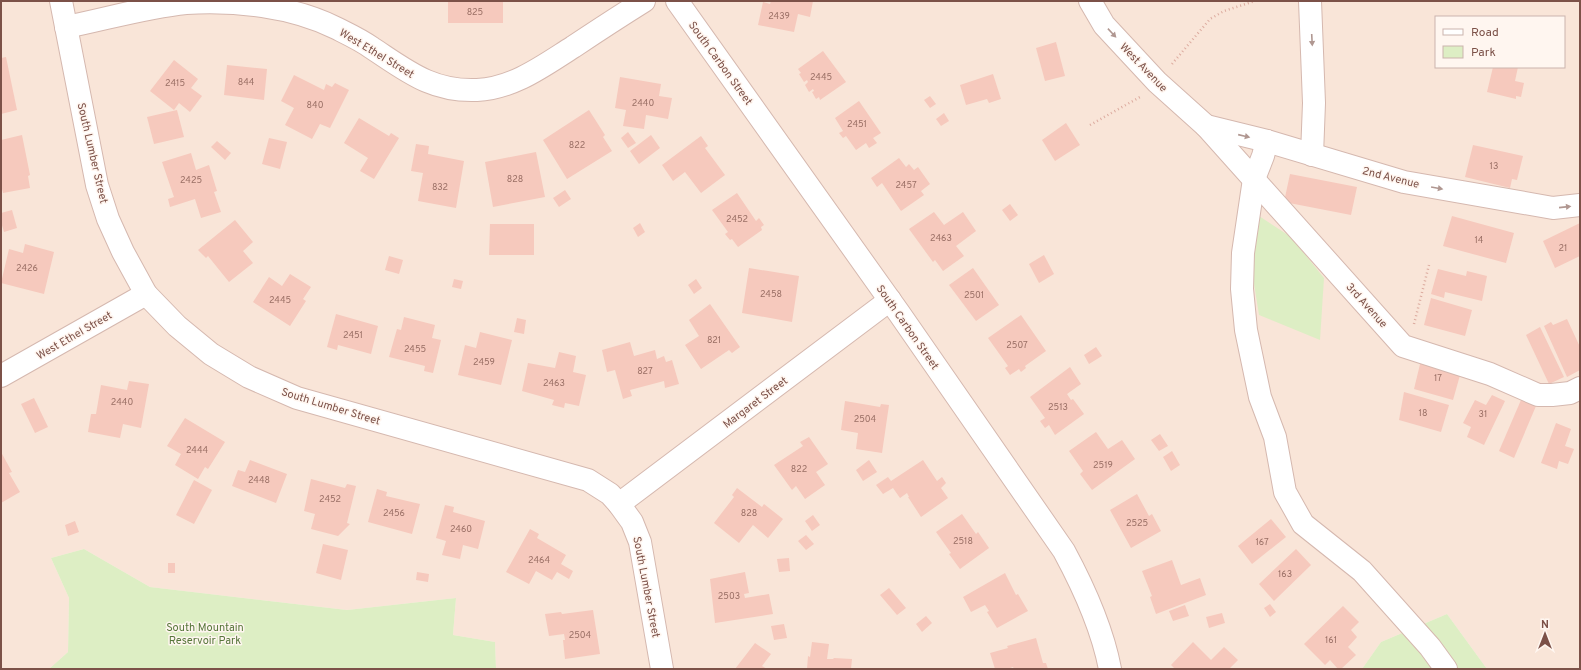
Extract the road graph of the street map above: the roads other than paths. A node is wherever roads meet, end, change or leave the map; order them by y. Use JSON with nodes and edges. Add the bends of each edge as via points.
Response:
{"nodes":[{"id":1,"x":61,"y":1,"type":"edge"},
{"id":2,"x":644,"y":1,"type":"edge"},
{"id":3,"x":676,"y":1,"type":"edge"},
{"id":4,"x":1090,"y":1,"type":"edge"},
{"id":5,"x":1310,"y":1,"type":"edge"},
{"id":6,"x":66,"y":27,"type":"junction"},
{"id":7,"x":1206,"y":126,"type":"junction"},
{"id":8,"x":1267,"y":141,"type":"junction"},
{"id":9,"x":1312,"y":155,"type":"junction"},
{"id":10,"x":1254,"y":179,"type":"junction"},
{"id":11,"x":1580,"y":205,"type":"edge"},
{"id":12,"x":146,"y":294,"type":"junction"},
{"id":13,"x":890,"y":300,"type":"junction"},
{"id":14,"x":1,"y":376,"type":"edge"},
{"id":15,"x":1580,"y":388,"type":"edge"},
{"id":16,"x":619,"y":504,"type":"junction"},
{"id":17,"x":662,"y":669,"type":"edge"},
{"id":18,"x":1110,"y":669,"type":"edge"},
{"id":19,"x":1446,"y":669,"type":"edge"}],
"edges":[{"from":1,"to":6,"type":"street","name":"South Lumber Street"},
{"from":2,"to":6,"type":"street","name":"West Ethel Street","via":[[525,77],[502,86],[478,90],[452,89],[424,81],[335,27],[268,6],[227,2],[186,3]]},
{"from":3,"to":13,"type":"street","name":"South Carbon Street"},
{"from":4,"to":7,"type":"street","name":"West Avenue","one_way":true,"via":[[1104,25],[1157,82]]},
{"from":5,"to":9,"type":"street","one_way":true,"via":[[1314,103]]},
{"from":6,"to":12,"type":"street","name":"South Lumber Street","via":[[98,185],[108,219],[122,252]]},
{"from":7,"to":8,"type":"street","name":"2nd Avenue","one_way":true},
{"from":7,"to":10,"type":"street","name":"3rd Avenue"},
{"from":8,"to":9,"type":"street","name":"2nd Avenue"},
{"from":8,"to":10,"type":"street"},
{"from":9,"to":11,"type":"street","name":"2nd Avenue","one_way":true,"via":[[1404,182],[1553,208]]},
{"from":10,"to":15,"type":"street","name":"3rd Avenue","via":[[1404,346],[1490,374],[1538,395],[1564,394]]},
{"from":10,"to":19,"type":"street","via":[[1243,253],[1242,289],[1260,397],[1275,437],[1285,492],[1303,524],[1362,570],[1430,647]]},
{"from":12,"to":14,"type":"street","name":"West Ethel Street"},
{"from":12,"to":16,"type":"street","name":"South Lumber Street","via":[[182,331],[211,354],[249,377],[297,398],[588,480],[610,494]]},
{"from":13,"to":16,"type":"street","name":"Margaret Street"},
{"from":13,"to":18,"type":"street","name":"South Carbon Street","via":[[1064,551],[1082,584],[1100,631]]},
{"from":16,"to":17,"type":"street","name":"South Lumber Street","via":[[632,522],[640,542]]}]}
